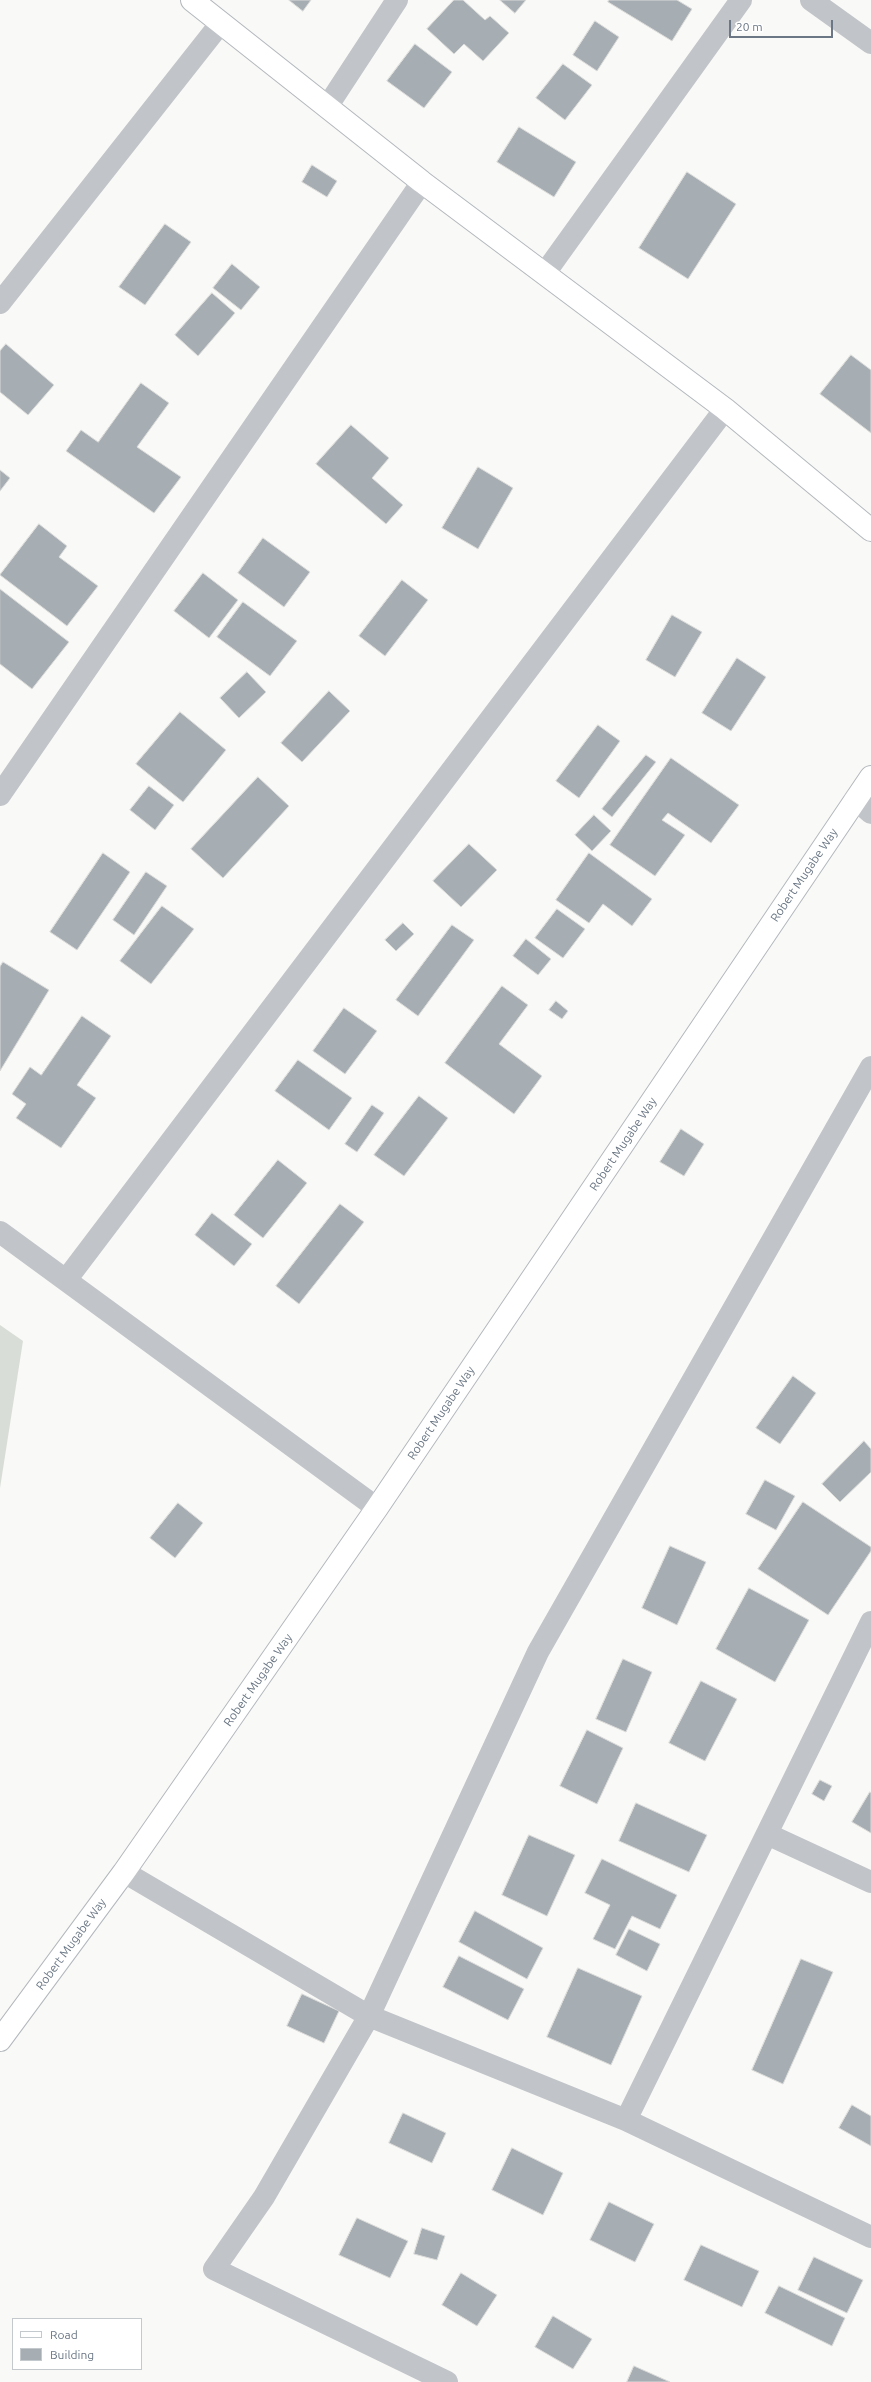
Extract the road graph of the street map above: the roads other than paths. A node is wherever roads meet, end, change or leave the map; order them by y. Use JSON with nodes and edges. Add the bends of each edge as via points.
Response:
{"nodes":[{"id":1,"x":192,"y":0,"type":"edge"},
{"id":2,"x":397,"y":0,"type":"edge"},
{"id":3,"x":741,"y":0,"type":"edge"},
{"id":4,"x":811,"y":0,"type":"edge"},
{"id":5,"x":220,"y":24,"type":"junction"},
{"id":6,"x":871,"y":43,"type":"edge"},
{"id":7,"x":327,"y":107,"type":"junction"},
{"id":8,"x":422,"y":182,"type":"junction"},
{"id":9,"x":544,"y":273,"type":"junction"},
{"id":10,"x":0,"y":303,"type":"edge"},
{"id":11,"x":725,"y":410,"type":"junction"},
{"id":12,"x":871,"y":530,"type":"edge"},
{"id":13,"x":871,"y":777,"type":"edge"},
{"id":14,"x":0,"y":795,"type":"edge"},
{"id":15,"x":863,"y":806,"type":"edge"},
{"id":16,"x":871,"y":1067,"type":"edge"},
{"id":17,"x":0,"y":1232,"type":"edge"},
{"id":18,"x":66,"y":1280,"type":"junction"},
{"id":19,"x":377,"y":1508,"type":"junction"},
{"id":20,"x":871,"y":1622,"type":"edge"},
{"id":21,"x":767,"y":1834,"type":"junction"},
{"id":22,"x":124,"y":1872,"type":"junction"},
{"id":23,"x":871,"y":1882,"type":"edge"},
{"id":24,"x":369,"y":2016,"type":"junction"},
{"id":25,"x":0,"y":2040,"type":"edge"},
{"id":26,"x":626,"y":2120,"type":"junction"},
{"id":27,"x":871,"y":2236,"type":"edge"},
{"id":28,"x":447,"y":2382,"type":"edge"}],
"edges":[{"from":1,"to":5,"type":"street"},
{"from":2,"to":7,"type":"street"},
{"from":3,"to":9,"type":"street"},
{"from":4,"to":6,"type":"street"},
{"from":5,"to":7,"type":"street"},
{"from":5,"to":10,"type":"street"},
{"from":7,"to":8,"type":"street"},
{"from":8,"to":9,"type":"street"},
{"from":8,"to":14,"type":"street"},
{"from":9,"to":11,"type":"street"},
{"from":11,"to":12,"type":"street"},
{"from":11,"to":18,"type":"street"},
{"from":13,"to":15,"type":"street","name":"Robert Mugabe Way"},
{"from":15,"to":19,"type":"street","name":"Robert Mugabe Way"},
{"from":16,"to":24,"type":"street","via":[[538,1652]]},
{"from":17,"to":18,"type":"street"},
{"from":18,"to":19,"type":"street"},
{"from":19,"to":22,"type":"street","name":"Robert Mugabe Way"},
{"from":20,"to":21,"type":"street"},
{"from":21,"to":23,"type":"street"},
{"from":21,"to":26,"type":"street"},
{"from":22,"to":24,"type":"street"},
{"from":22,"to":25,"type":"street","name":"Robert Mugabe Way"},
{"from":24,"to":26,"type":"street"},
{"from":24,"to":28,"type":"street","via":[[264,2198],[214,2268]]},
{"from":26,"to":27,"type":"street"}]}
